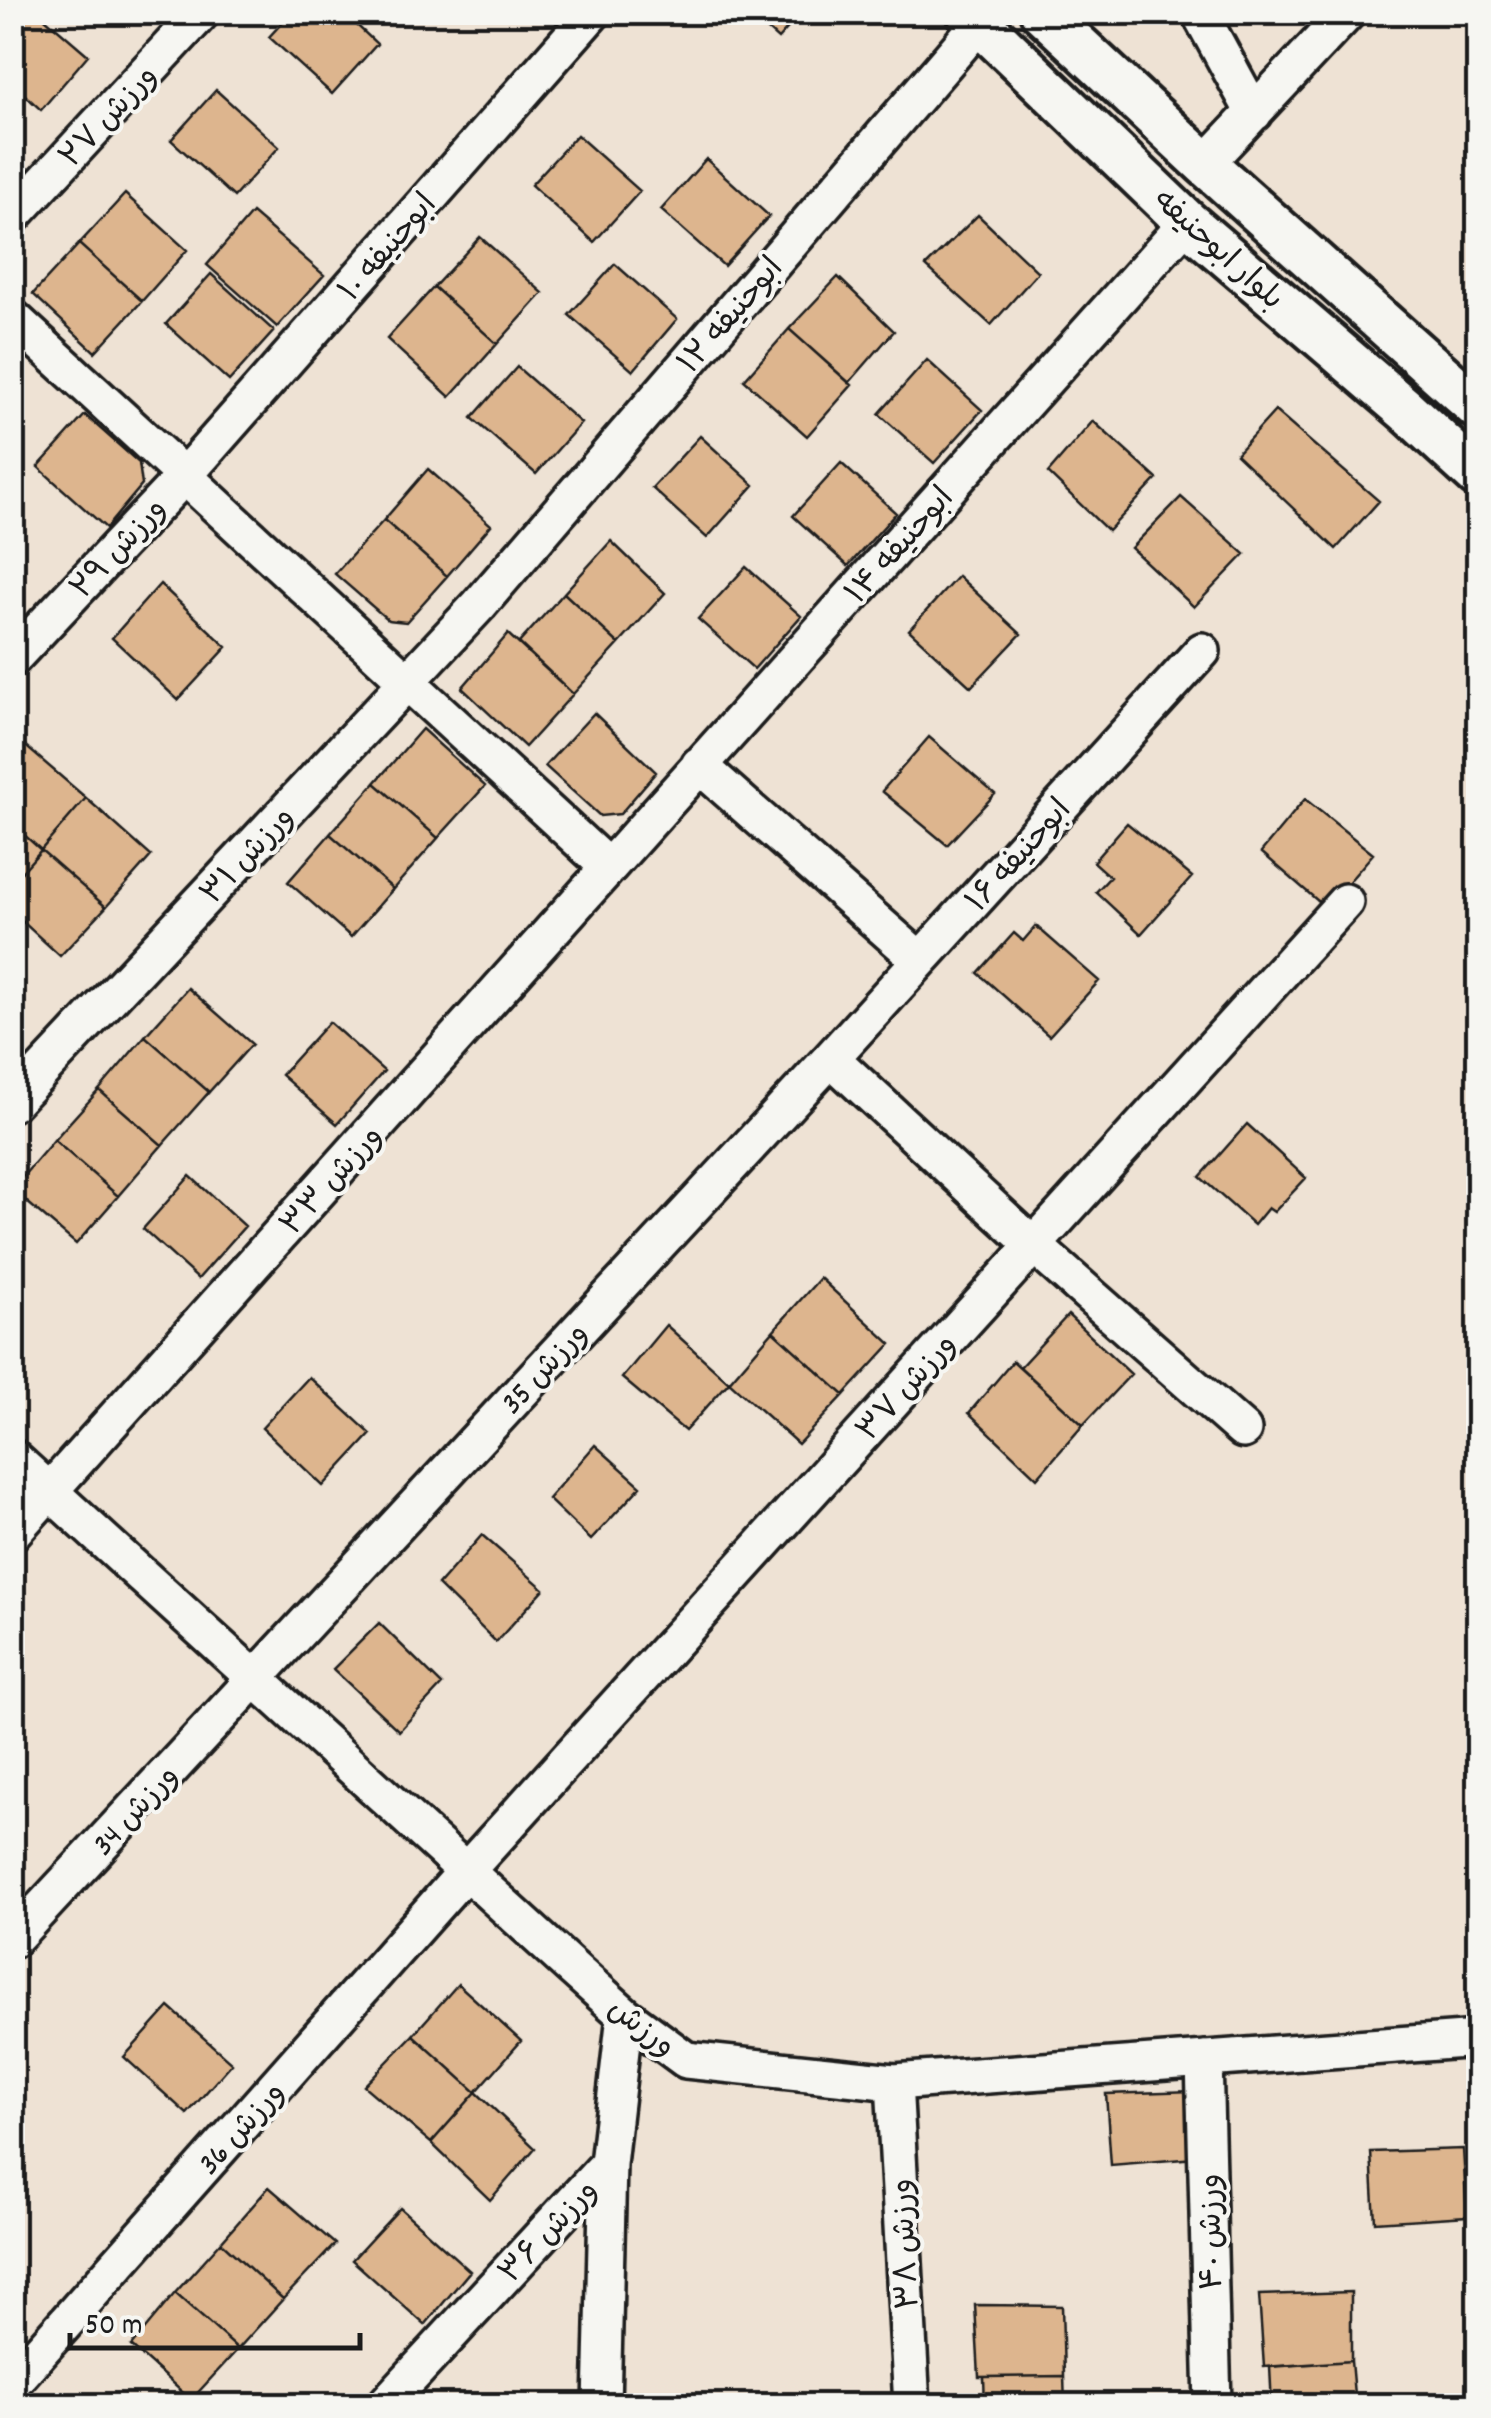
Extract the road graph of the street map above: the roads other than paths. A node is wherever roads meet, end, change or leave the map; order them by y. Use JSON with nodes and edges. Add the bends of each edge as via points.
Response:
{"nodes":[{"id":1,"x":202,"y":12,"type":"edge"},
{"id":2,"x":593,"y":12,"type":"edge"},
{"id":3,"x":1042,"y":12,"type":"edge"},
{"id":4,"x":1199,"y":12,"type":"edge"},
{"id":5,"x":1348,"y":12,"type":"edge"},
{"id":6,"x":974,"y":18,"type":"edge"},
{"id":7,"x":1254,"y":113,"type":"junction"},
{"id":8,"x":1205,"y":164,"type":"junction"},
{"id":9,"x":12,"y":217,"type":"edge"},
{"id":10,"x":1188,"y":222,"type":"junction"},
{"id":11,"x":12,"y":317,"type":"edge"},
{"id":12,"x":1478,"y":408,"type":"edge"},
{"id":13,"x":1478,"y":476,"type":"edge"},
{"id":14,"x":182,"y":477,"type":"junction"},
{"id":15,"x":479,"y":605,"type":"joint"},
{"id":16,"x":1202,"y":650,"type":"dead end"},
{"id":17,"x":12,"y":659,"type":"edge"},
{"id":18,"x":408,"y":681,"type":"junction"},
{"id":19,"x":699,"y":765,"type":"junction"},
{"id":20,"x":608,"y":866,"type":"junction"},
{"id":21,"x":1345,"y":902,"type":"dead end"},
{"id":22,"x":920,"y":960,"type":"junction"},
{"id":23,"x":831,"y":1058,"type":"junction"},
{"id":24,"x":12,"y":1103,"type":"edge"},
{"id":25,"x":1033,"y":1245,"type":"junction"},
{"id":26,"x":1243,"y":1430,"type":"dead end"},
{"id":27,"x":12,"y":1456,"type":"edge"},
{"id":28,"x":51,"y":1492,"type":"junction"},
{"id":29,"x":12,"y":1534,"type":"edge"},
{"id":30,"x":255,"y":1678,"type":"junction"},
{"id":31,"x":467,"y":1870,"type":"junction"},
{"id":32,"x":12,"y":1940,"type":"edge"},
{"id":33,"x":626,"y":2015,"type":"junction"},
{"id":34,"x":1478,"y":2039,"type":"edge"},
{"id":35,"x":1204,"y":2059,"type":"junction"},
{"id":36,"x":894,"y":2082,"type":"junction"},
{"id":37,"x":608,"y":2164,"type":"junction"},
{"id":38,"x":12,"y":2383,"type":"edge"},
{"id":39,"x":384,"y":2406,"type":"edge"},
{"id":40,"x":602,"y":2406,"type":"edge"},
{"id":41,"x":912,"y":2406,"type":"edge"},
{"id":42,"x":1213,"y":2406,"type":"edge"}],
"edges":[{"from":1,"to":9,"type":"street","name":"ورزش ۲۷"},
{"from":2,"to":14,"type":"street","name":"ابوحنیفه ۱۰"},
{"from":3,"to":8,"type":"street","name":"بلوار ابوحنیفه"},
{"from":4,"to":7,"type":"street"},
{"from":5,"to":7,"type":"street"},
{"from":6,"to":10,"type":"street","name":"بلوار ابوحنیفه"},
{"from":6,"to":15,"type":"street","name":"ابوحنیفه ۱۲"},
{"from":7,"to":8,"type":"street"},
{"from":8,"to":12,"type":"street","name":"بلوار ابوحنیفه"},
{"from":10,"to":13,"type":"street","name":"بلوار ابوحنیفه"},
{"from":10,"to":19,"type":"street","name":"ابوحنیفه ۱۴"},
{"from":11,"to":14,"type":"street"},
{"from":14,"to":17,"type":"street","name":"ورزش ۲۹"},
{"from":14,"to":18,"type":"street"},
{"from":15,"to":18,"type":"street","name":"ورزش ۳۱"},
{"from":16,"to":22,"type":"street","name":"ابوحنیفه ۱۶"},
{"from":18,"to":20,"type":"street"},
{"from":18,"to":24,"type":"street","name":"ورزش ۳۱"},
{"from":19,"to":20,"type":"street","name":"ابوحنیفه ۱۴"},
{"from":19,"to":22,"type":"street"},
{"from":20,"to":28,"type":"street","name":"ورزش ۳۳"},
{"from":21,"to":25,"type":"street","name":"ورزش ۳۷"},
{"from":22,"to":23,"type":"street","name":"ابوحنیفه ۱۶"},
{"from":23,"to":25,"type":"street"},
{"from":23,"to":30,"type":"street","name":"ورزش 35"},
{"from":25,"to":26,"type":"street"},
{"from":25,"to":31,"type":"street","name":"ورزش ۳۷"},
{"from":27,"to":28,"type":"street","name":"ورزش"},
{"from":28,"to":29,"type":"street","name":"ورزش ۳۳"},
{"from":28,"to":30,"type":"street","name":"ورزش"},
{"from":30,"to":31,"type":"street","name":"ورزش"},
{"from":30,"to":32,"type":"street","name":"ورزش 34"},
{"from":31,"to":33,"type":"street","name":"ورزش"},
{"from":31,"to":38,"type":"street","name":"ورزش 36"},
{"from":33,"to":36,"type":"street","name":"ورزش","via":[[686,2060]]},
{"from":33,"to":37,"type":"street","name":"ورزش ۳۶"},
{"from":34,"to":35,"type":"street","name":"ورزش"},
{"from":35,"to":36,"type":"street","name":"ورزش"},
{"from":35,"to":42,"type":"street","name":"ورزش ۴۰"},
{"from":36,"to":41,"type":"street","name":"ورزش ۳۸"},
{"from":37,"to":39,"type":"street","name":"ورزش ۳۶"},
{"from":37,"to":40,"type":"street"}]}
